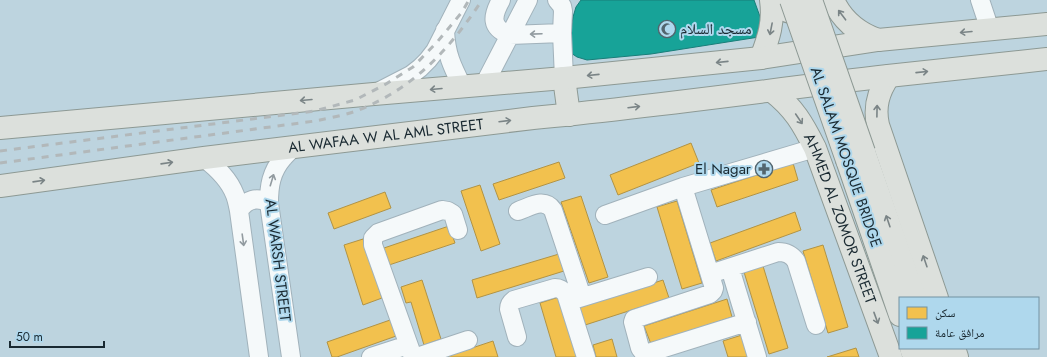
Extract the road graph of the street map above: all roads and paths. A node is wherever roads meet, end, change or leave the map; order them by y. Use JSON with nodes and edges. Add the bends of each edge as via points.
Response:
{"nodes":[{"id":1,"x":461,"y":0,"type":"edge"},
{"id":2,"x":501,"y":0,"type":"edge"},
{"id":3,"x":528,"y":0,"type":"edge"},
{"id":4,"x":557,"y":0,"type":"edge"},
{"id":5,"x":771,"y":0,"type":"edge"},
{"id":6,"x":791,"y":0,"type":"edge"},
{"id":7,"x":811,"y":0,"type":"edge"},
{"id":8,"x":826,"y":0,"type":"edge"},
{"id":9,"x":833,"y":0,"type":"edge"},
{"id":10,"x":980,"y":0,"type":"edge"},
{"id":11,"x":1047,"y":24,"type":"edge"},
{"id":12,"x":445,"y":29,"type":"junction"},
{"id":13,"x":990,"y":30,"type":"junction"},
{"id":14,"x":562,"y":33,"type":"junction"},
{"id":15,"x":510,"y":35,"type":"junction"},
{"id":16,"x":878,"y":40,"type":"junction"},
{"id":17,"x":761,"y":58,"type":"junction"},
{"id":18,"x":1047,"y":59,"type":"edge"},
{"id":19,"x":888,"y":76,"type":"junction"},
{"id":20,"x":564,"y":78,"type":"junction"},
{"id":21,"x":484,"y":85,"type":"junction"},
{"id":22,"x":462,"y":86,"type":"junction"},
{"id":23,"x":772,"y":91,"type":"junction"},
{"id":24,"x":374,"y":94,"type":"junction"},
{"id":25,"x":569,"y":115,"type":"junction"},
{"id":26,"x":0,"y":128,"type":"edge"},
{"id":27,"x":883,"y":139,"type":"junction"},
{"id":28,"x":294,"y":147,"type":"junction"},
{"id":29,"x":815,"y":148,"type":"junction"},
{"id":30,"x":856,"y":156,"type":"junction"},
{"id":31,"x":204,"y":158,"type":"junction"},
{"id":32,"x":0,"y":186,"type":"edge"},
{"id":33,"x":683,"y":187,"type":"junction"},
{"id":34,"x":269,"y":203,"type":"junction"},
{"id":35,"x":239,"y":211,"type":"junction"},
{"id":36,"x":518,"y":211,"type":"dead end"},
{"id":37,"x":605,"y":214,"type":"dead end"},
{"id":38,"x":458,"y":230,"type":"dead end"},
{"id":39,"x":730,"y":268,"type":"junction"},
{"id":40,"x":710,"y":274,"type":"junction"},
{"id":41,"x":648,"y":277,"type":"dead end"},
{"id":42,"x":915,"y":297,"type":"edge"},
{"id":43,"x":937,"y":297,"type":"edge"},
{"id":44,"x":575,"y":299,"type":"junction"},
{"id":45,"x":899,"y":311,"type":"edge"},
{"id":46,"x":747,"y":322,"type":"junction"},
{"id":47,"x":816,"y":325,"type":"dead end"},
{"id":48,"x":517,"y":337,"type":"dead end"},
{"id":49,"x":468,"y":340,"type":"dead end"},
{"id":50,"x":413,"y":353,"type":"edge"},
{"id":51,"x":259,"y":357,"type":"edge"},
{"id":52,"x":291,"y":357,"type":"edge"},
{"id":53,"x":371,"y":357,"type":"edge"},
{"id":54,"x":586,"y":357,"type":"edge"},
{"id":55,"x":757,"y":357,"type":"edge"},
{"id":56,"x":891,"y":357,"type":"edge"}],
"edges":[{"from":1,"to":12,"type":"street"},
{"from":2,"to":15,"type":"street","via":[[495,10],[495,23],[504,33]]},
{"from":3,"to":15,"type":"street"},
{"from":4,"to":14,"type":"street","via":[[563,11]]},
{"from":5,"to":8,"type":"main road","via":[[781,9],[795,13],[810,12]]},
{"from":5,"to":17,"type":"main road","one_way":true,"via":[[772,26]]},
{"from":6,"to":30,"type":"main road","name":"AL SALAM MOSQUE BRIDGE","bridge":true},
{"from":7,"to":30,"type":"main road","name":"AL SALAM MOSQUE BRIDGE","bridge":true},
{"from":16,"to":9,"type":"main road","one_way":true,"via":[[868,37],[852,26]]},
{"from":10,"to":13,"type":"street"},
{"from":11,"to":13,"type":"main road"},
{"from":12,"to":22,"type":"street","via":[[448,55]]},
{"from":12,"to":24,"type":"street","via":[[435,51],[420,68]]},
{"from":13,"to":16,"type":"main road","one_way":true},
{"from":14,"to":15,"type":"street","one_way":true},
{"from":14,"to":20,"type":"street"},
{"from":15,"to":21,"type":"street"},
{"from":16,"to":17,"type":"main road"},
{"from":17,"to":20,"type":"main road","one_way":true},
{"from":19,"to":18,"type":"main road","name":"AL WAFAA W AL AML STREET","one_way":true},
{"from":19,"to":23,"type":"main road","name":"AL WAFAA W AL AML STREET"},
{"from":27,"to":19,"type":"main road","one_way":true,"via":[[876,108],[880,91]]},
{"from":20,"to":21,"type":"main road"},
{"from":20,"to":25,"type":"main road"},
{"from":21,"to":22,"type":"main road"},
{"from":22,"to":24,"type":"main road","one_way":true},
{"from":25,"to":23,"type":"main road","name":"AL WAFAA W AL AML STREET","one_way":true},
{"from":23,"to":29,"type":"main road","name":"AHMED AL ZOMOR STREET","one_way":true,"via":[[792,109]]},
{"from":24,"to":26,"type":"main road","one_way":true},
{"from":28,"to":25,"type":"main road","name":"AL WAFAA W AL AML STREET","one_way":true},
{"from":27,"to":29,"type":"main road","via":[[868,130],[851,127],[834,131],[823,138]]},
{"from":43,"to":27,"type":"main road","one_way":true},
{"from":28,"to":31,"type":"main road","name":"AL WAFAA W AL AML STREET"},
{"from":34,"to":28,"type":"street","name":"AL WARSH STREET","one_way":true,"via":[[269,187],[274,172],[282,158]]},
{"from":29,"to":33,"type":"street"},
{"from":29,"to":56,"type":"main road","name":"AHMED AL ZOMOR STREET","one_way":true},
{"from":42,"to":30,"type":"main road","name":"AL SALAM MOSQUE BRIDGE","one_way":true},
{"from":30,"to":45,"type":"main road","name":"AL SALAM MOSQUE BRIDGE"},
{"from":32,"to":31,"type":"main road","name":"AL WAFAA W AL AML STREET","one_way":true},
{"from":31,"to":35,"type":"street","name":"AL WARSH STREET","via":[[227,180],[235,195]]},
{"from":33,"to":37,"type":"street"},
{"from":33,"to":40,"type":"street"},
{"from":34,"to":35,"type":"street","via":[[260,199],[250,200]]},
{"from":34,"to":52,"type":"street","name":"AL WARSH STREET"},
{"from":35,"to":51,"type":"street","name":"AL WARSH STREET","one_way":true},
{"from":36,"to":44,"type":"street","via":[[541,203],[548,204],[553,210]]},
{"from":38,"to":50,"type":"street","via":[[453,214],[442,210],[378,233],[373,238],[373,245]]},
{"from":39,"to":40,"type":"street"},
{"from":39,"to":46,"type":"street"},
{"from":39,"to":47,"type":"street","via":[[778,252],[793,256]]},
{"from":40,"to":46,"type":"street","via":[[714,288],[710,294],[633,320],[641,350],[648,352]]},
{"from":41,"to":44,"type":"street"},
{"from":44,"to":48,"type":"street","via":[[561,289],[555,288],[514,300],[509,310]]},
{"from":44,"to":54,"type":"street"},
{"from":46,"to":55,"type":"street"},
{"from":49,"to":50,"type":"street"},
{"from":50,"to":53,"type":"street"}]}
